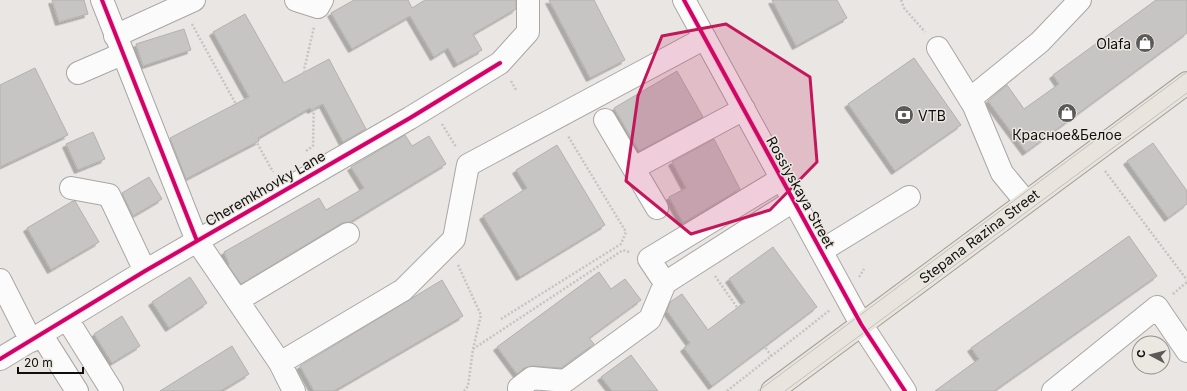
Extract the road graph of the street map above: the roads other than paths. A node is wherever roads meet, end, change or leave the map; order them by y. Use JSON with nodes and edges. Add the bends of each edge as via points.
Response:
{"nodes":[{"id":1,"x":102,"y":0,"type":"edge"},
{"id":2,"x":296,"y":0,"type":"edge"},
{"id":3,"x":528,"y":0,"type":"edge"},
{"id":4,"x":684,"y":0,"type":"edge"},
{"id":5,"x":1080,"y":0,"type":"edge"},
{"id":6,"x":323,"y":2,"type":"edge"},
{"id":7,"x":188,"y":3,"type":"edge"},
{"id":8,"x":705,"y":38,"type":"junction"},
{"id":9,"x":119,"y":45,"type":"junction"},
{"id":10,"x":938,"y":48,"type":"road end"},
{"id":11,"x":78,"y":73,"type":"dead end"},
{"id":12,"x":1187,"y":83,"type":"edge"},
{"id":13,"x":970,"y":99,"type":"junction"},
{"id":14,"x":744,"y":109,"type":"junction"},
{"id":15,"x":605,"y":120,"type":"dead end"},
{"id":16,"x":634,"y":168,"type":"junction"},
{"id":17,"x":782,"y":179,"type":"junction"},
{"id":18,"x":72,"y":188,"type":"dead end"},
{"id":19,"x":909,"y":197,"type":"dead end"},
{"id":20,"x":793,"y":201,"type":"junction"},
{"id":21,"x":1026,"y":202,"type":"junction"},
{"id":22,"x":657,"y":208,"type":"dead end"},
{"id":23,"x":348,"y":234,"type":"dead end"},
{"id":24,"x":197,"y":241,"type":"junction"},
{"id":25,"x":821,"y":251,"type":"junction"},
{"id":26,"x":145,"y":271,"type":"junction"},
{"id":27,"x":0,"y":280,"type":"edge"},
{"id":28,"x":665,"y":283,"type":"junction"},
{"id":29,"x":238,"y":300,"type":"junction"},
{"id":30,"x":68,"y":319,"type":"junction"},
{"id":31,"x":861,"y":324,"type":"junction"},
{"id":32,"x":36,"y":338,"type":"junction"},
{"id":33,"x":1187,"y":351,"type":"edge"},
{"id":34,"x":0,"y":359,"type":"edge"},
{"id":35,"x":280,"y":362,"type":"junction"},
{"id":36,"x":519,"y":388,"type":"dead end"},
{"id":37,"x":77,"y":391,"type":"edge"},
{"id":38,"x":112,"y":391,"type":"edge"},
{"id":39,"x":294,"y":391,"type":"edge"},
{"id":40,"x":772,"y":391,"type":"edge"},
{"id":41,"x":905,"y":391,"type":"edge"},
{"id":42,"x":1053,"y":391,"type":"edge"}],
"edges":[{"from":1,"to":9,"type":"street"},
{"from":2,"to":6,"type":"street"},
{"from":3,"to":24,"type":"street","name":"Cheremkhovky Lane","via":[[528,32],[500,63]]},
{"from":4,"to":8,"type":"street","name":"Rossiyskaya Street"},
{"from":5,"to":13,"type":"street","via":[[1040,42]]},
{"from":7,"to":9,"type":"street"},
{"from":8,"to":14,"type":"street","name":"Rossiyskaya Street"},
{"from":8,"to":35,"type":"street","via":[[468,166],[454,239],[403,290]]},
{"from":9,"to":11,"type":"street"},
{"from":9,"to":24,"type":"street"},
{"from":10,"to":13,"type":"street"},
{"from":12,"to":21,"type":"main road","name":"Stepana Razina Street"},
{"from":13,"to":21,"type":"street","via":[[1002,173]]},
{"from":14,"to":16,"type":"street"},
{"from":14,"to":17,"type":"street","name":"Rossiyskaya Street"},
{"from":15,"to":16,"type":"street"},
{"from":16,"to":22,"type":"street"},
{"from":17,"to":20,"type":"street","name":"Rossiyskaya Street"},
{"from":17,"to":28,"type":"street","via":[[648,259]]},
{"from":18,"to":26,"type":"street","via":[[109,195]]},
{"from":19,"to":25,"type":"street"},
{"from":20,"to":25,"type":"street","name":"Rossiyskaya Street"},
{"from":20,"to":28,"type":"street"},
{"from":21,"to":31,"type":"main road","name":"Stepana Razina Street"},
{"from":23,"to":29,"type":"street"},
{"from":24,"to":26,"type":"street","name":"Cheremkhovky Lane"},
{"from":24,"to":29,"type":"street"},
{"from":25,"to":31,"type":"street","name":"Rossiyskaya Street"},
{"from":26,"to":30,"type":"street","name":"Cheremkhovky Lane"},
{"from":27,"to":32,"type":"street"},
{"from":28,"to":36,"type":"street","via":[[650,318],[565,381],[532,378]]},
{"from":29,"to":35,"type":"street"},
{"from":30,"to":32,"type":"street","name":"Cheremkhovky Lane"},
{"from":30,"to":38,"type":"street"},
{"from":31,"to":40,"type":"main road","name":"Stepana Razina Street"},
{"from":31,"to":41,"type":"street","name":"Rossiyskaya Street"},
{"from":32,"to":34,"type":"street","name":"Cheremkhovky Lane"},
{"from":32,"to":37,"type":"street"},
{"from":33,"to":42,"type":"street","via":[[1157,307]]},
{"from":35,"to":39,"type":"street"}]}
